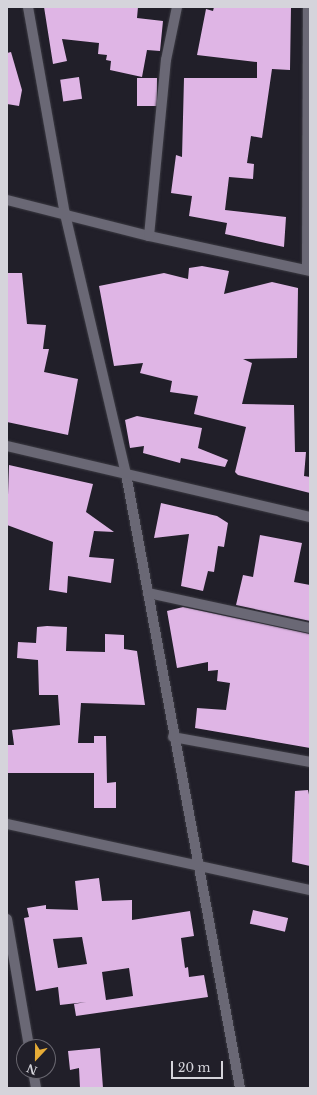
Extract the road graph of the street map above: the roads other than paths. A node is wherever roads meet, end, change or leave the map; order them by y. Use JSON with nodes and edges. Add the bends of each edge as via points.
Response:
{"nodes":[{"id":1,"x":28,"y":7,"type":"edge"},
{"id":2,"x":177,"y":7,"type":"edge"},
{"id":3,"x":308,"y":7,"type":"edge"},
{"id":4,"x":7,"y":200,"type":"edge"},
{"id":5,"x":65,"y":214,"type":"junction"},
{"id":6,"x":149,"y":236,"type":"junction"},
{"id":7,"x":308,"y":270,"type":"edge"},
{"id":8,"x":7,"y":446,"type":"edge"},
{"id":9,"x":126,"y":474,"type":"junction"},
{"id":10,"x":310,"y":517,"type":"edge"},
{"id":11,"x":148,"y":593,"type":"junction"},
{"id":12,"x":310,"y":628,"type":"edge"},
{"id":13,"x":173,"y":737,"type":"junction"},
{"id":14,"x":310,"y":762,"type":"edge"},
{"id":15,"x":7,"y":824,"type":"edge"},
{"id":16,"x":197,"y":866,"type":"junction"},
{"id":17,"x":310,"y":890,"type":"edge"},
{"id":18,"x":7,"y":919,"type":"edge"},
{"id":19,"x":28,"y":1039,"type":"edge"},
{"id":20,"x":240,"y":1088,"type":"edge"}],
"edges":[{"from":1,"to":5,"type":"street"},
{"from":2,"to":6,"type":"street","via":[[166,60]]},
{"from":3,"to":7,"type":"street"},
{"from":4,"to":5,"type":"street"},
{"from":5,"to":6,"type":"street"},
{"from":5,"to":9,"type":"street"},
{"from":6,"to":7,"type":"street"},
{"from":8,"to":9,"type":"street"},
{"from":9,"to":10,"type":"street"},
{"from":9,"to":11,"type":"street"},
{"from":11,"to":12,"type":"street"},
{"from":11,"to":13,"type":"street"},
{"from":13,"to":14,"type":"street"},
{"from":13,"to":16,"type":"street"},
{"from":15,"to":16,"type":"street"},
{"from":16,"to":17,"type":"street"},
{"from":16,"to":20,"type":"street"},
{"from":18,"to":19,"type":"street"}]}
